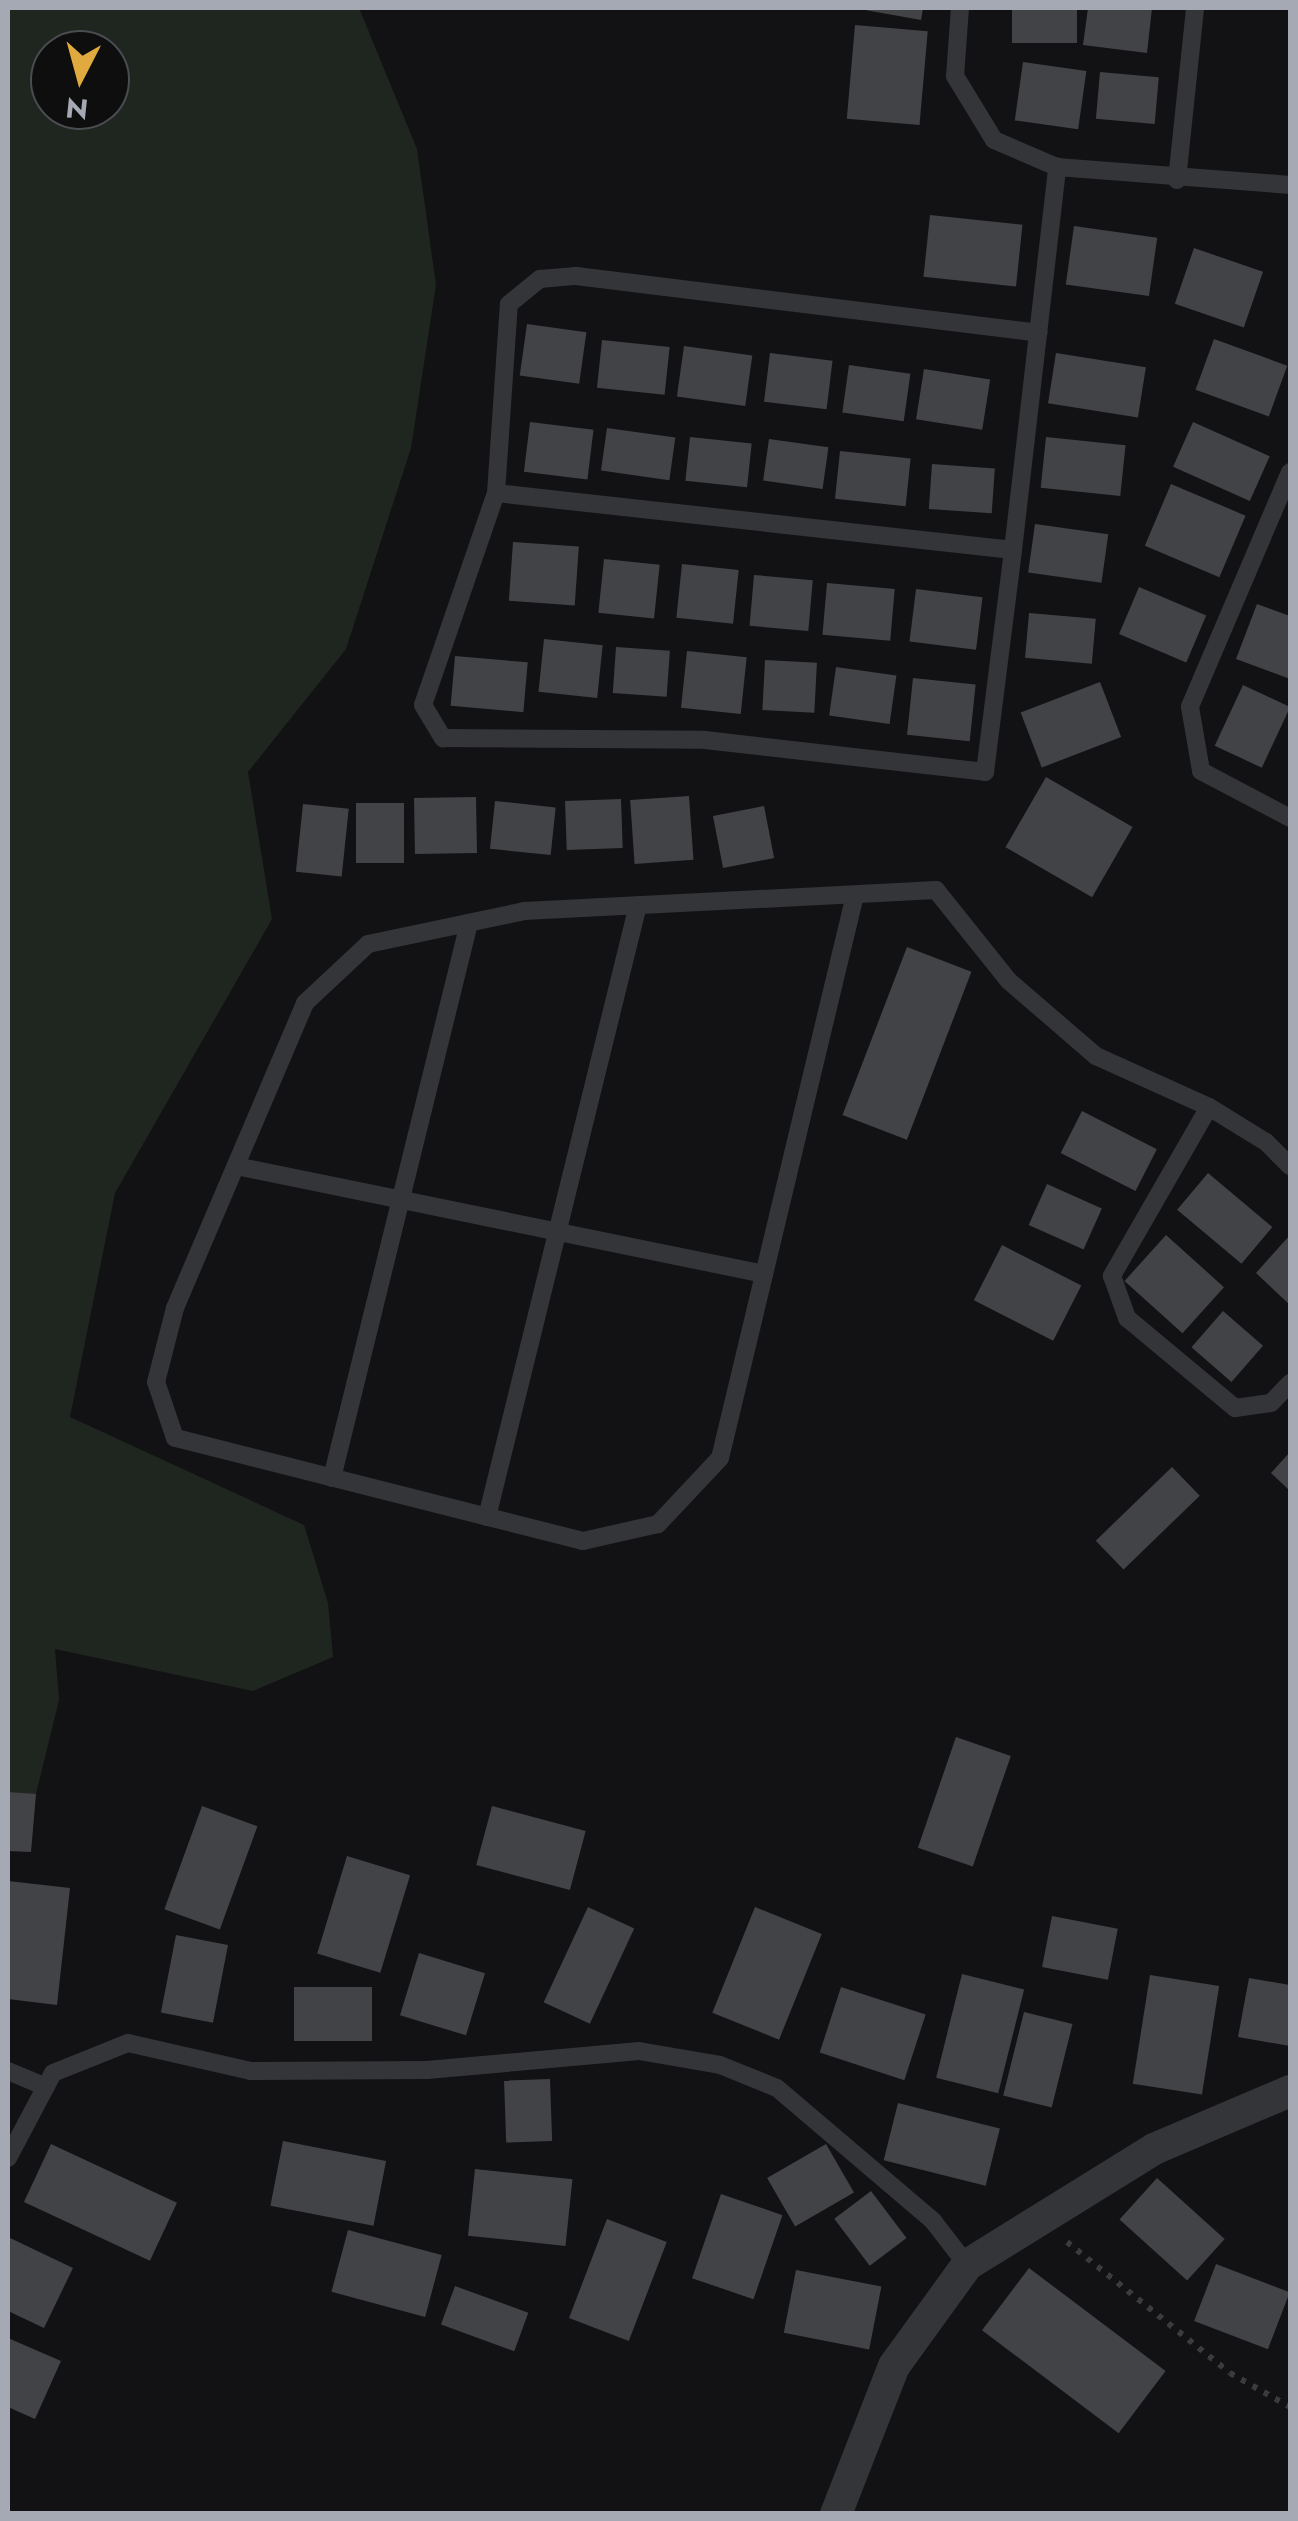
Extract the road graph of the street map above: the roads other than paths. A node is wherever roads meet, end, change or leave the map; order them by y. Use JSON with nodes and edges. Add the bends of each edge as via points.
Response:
{"nodes":[{"id":1,"x":960,"y":8,"type":"edge"},
{"id":2,"x":1195,"y":8,"type":"edge"},
{"id":3,"x":1057,"y":167,"type":"junction"},
{"id":4,"x":1177,"y":180,"type":"junction"},
{"id":5,"x":1290,"y":185,"type":"edge"},
{"id":6,"x":1039,"y":333,"type":"junction"},
{"id":7,"x":1290,"y":472,"type":"edge"},
{"id":8,"x":496,"y":493,"type":"junction"},
{"id":9,"x":1013,"y":550,"type":"junction"},
{"id":10,"x":1290,"y":818,"type":"edge"},
{"id":11,"x":856,"y":895,"type":"junction"},
{"id":12,"x":638,"y":906,"type":"junction"},
{"id":13,"x":469,"y":922,"type":"junction"},
{"id":14,"x":1210,"y":1107,"type":"junction"},
{"id":15,"x":236,"y":1166,"type":"junction"},
{"id":16,"x":1290,"y":1166,"type":"edge"},
{"id":17,"x":401,"y":1200,"type":"junction"},
{"id":18,"x":557,"y":1232,"type":"junction"},
{"id":19,"x":764,"y":1274,"type":"junction"},
{"id":20,"x":1290,"y":1383,"type":"edge"},
{"id":21,"x":332,"y":1478,"type":"junction"},
{"id":22,"x":487,"y":1517,"type":"junction"},
{"id":23,"x":8,"y":2072,"type":"edge"},
{"id":24,"x":46,"y":2086,"type":"junction"},
{"id":25,"x":1290,"y":2091,"type":"edge"},
{"id":26,"x":8,"y":2158,"type":"edge"},
{"id":27,"x":966,"y":2265,"type":"junction"},
{"id":28,"x":836,"y":2514,"type":"edge"}],
"edges":[{"from":1,"to":3,"type":"lane","via":[[955,76],[994,140]]},
{"from":2,"to":4,"type":"lane"},
{"from":3,"to":4,"type":"lane"},
{"from":3,"to":6,"type":"lane"},
{"from":4,"to":5,"type":"lane"},
{"from":6,"to":8,"type":"lane","via":[[576,276],[540,279],[509,304]]},
{"from":6,"to":9,"type":"lane"},
{"from":7,"to":10,"type":"lane","via":[[1190,707],[1202,771]]},
{"from":8,"to":9,"type":"lane"},
{"from":8,"to":9,"type":"lane","via":[[423,705],[443,738],[705,740],[985,772]]},
{"from":11,"to":12,"type":"lane"},
{"from":11,"to":14,"type":"lane","via":[[936,890],[1009,981],[1096,1056]]},
{"from":11,"to":19,"type":"lane"},
{"from":12,"to":13,"type":"lane","via":[[524,911]]},
{"from":12,"to":18,"type":"lane"},
{"from":13,"to":15,"type":"lane","via":[[368,944],[306,1003]]},
{"from":13,"to":17,"type":"lane"},
{"from":14,"to":16,"type":"lane"},
{"from":14,"to":20,"type":"lane","via":[[1112,1276],[1126,1318],[1235,1408],[1271,1403]]},
{"from":15,"to":17,"type":"lane"},
{"from":15,"to":21,"type":"lane","via":[[175,1308],[156,1382],[175,1438]]},
{"from":17,"to":18,"type":"lane"},
{"from":17,"to":21,"type":"lane"},
{"from":18,"to":19,"type":"lane"},
{"from":18,"to":22,"type":"lane"},
{"from":19,"to":22,"type":"lane","via":[[720,1458],[658,1524],[583,1541]]},
{"from":21,"to":22,"type":"lane"},
{"from":23,"to":24,"type":"lane"},
{"from":24,"to":26,"type":"lane"},
{"from":24,"to":27,"type":"lane","via":[[54,2073],[128,2044],[251,2071],[427,2070],[639,2051],[720,2065],[777,2088],[839,2134],[934,2220]]},
{"from":25,"to":27,"type":"street","via":[[1154,2150]]},
{"from":27,"to":28,"type":"street","via":[[894,2366]]}]}
